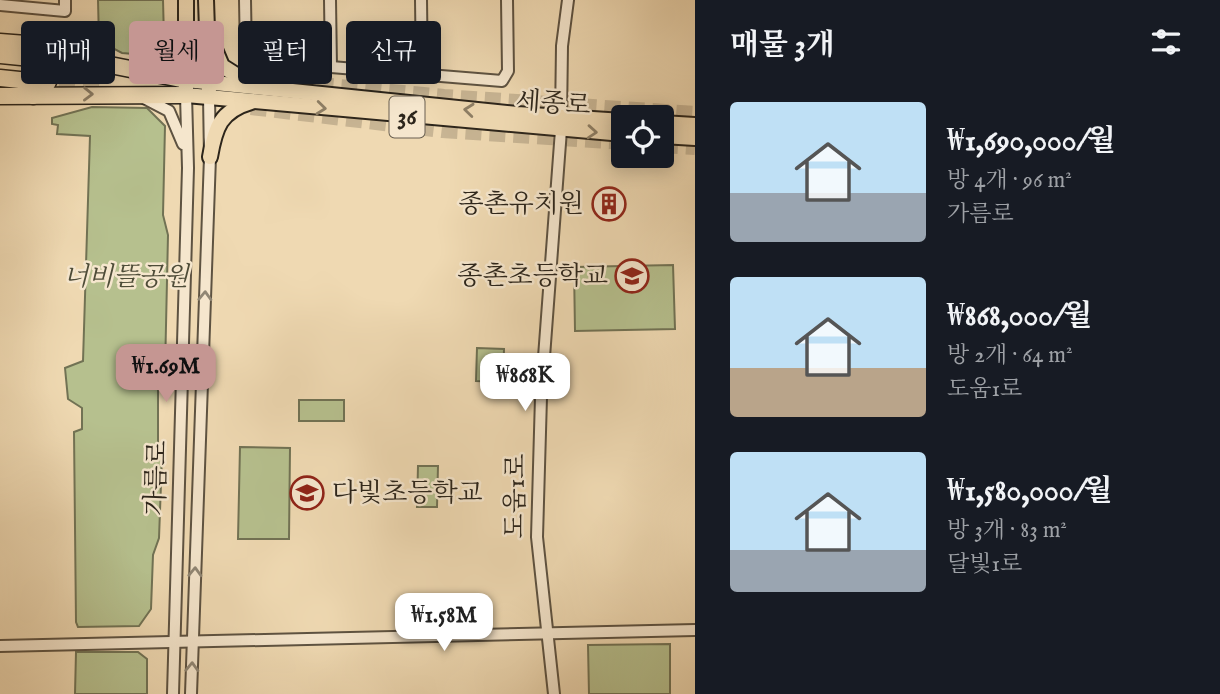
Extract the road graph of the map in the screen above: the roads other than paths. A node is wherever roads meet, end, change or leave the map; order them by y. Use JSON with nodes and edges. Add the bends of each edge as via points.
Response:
{"nodes":[{"id":1,"x":65,"y":0,"type":"edge"},
{"id":2,"x":245,"y":0,"type":"edge"},
{"id":3,"x":330,"y":0,"type":"edge"},
{"id":4,"x":421,"y":0,"type":"edge"},
{"id":5,"x":507,"y":0,"type":"edge"},
{"id":6,"x":568,"y":0,"type":"edge"},
{"id":7,"x":0,"y":5,"type":"edge"},
{"id":8,"x":187,"y":5,"type":"edge"},
{"id":9,"x":206,"y":7,"type":"edge"},
{"id":10,"x":245,"y":21,"type":"edge"},
{"id":11,"x":330,"y":21,"type":"edge"},
{"id":12,"x":421,"y":21,"type":"edge"},
{"id":13,"x":0,"y":42,"type":"edge"},
{"id":14,"x":21,"y":47,"type":"edge"},
{"id":15,"x":21,"y":53,"type":"edge"},
{"id":16,"x":0,"y":55,"type":"edge"},
{"id":17,"x":441,"y":75,"type":"edge"},
{"id":18,"x":0,"y":78,"type":"edge"},
{"id":19,"x":46,"y":84,"type":"tunnel mouth"},
{"id":20,"x":173,"y":84,"type":"edge"},
{"id":21,"x":186,"y":88,"type":"junction"},
{"id":22,"x":31,"y":89,"type":"junction"},
{"id":23,"x":209,"y":90,"type":"junction"},
{"id":24,"x":255,"y":94,"type":"junction"},
{"id":25,"x":128,"y":95,"type":"junction"},
{"id":26,"x":0,"y":96,"type":"edge"},
{"id":27,"x":611,"y":122,"type":"edge"},
{"id":28,"x":561,"y":124,"type":"junction"},
{"id":29,"x":674,"y":124,"type":"edge"},
{"id":30,"x":695,"y":125,"type":"edge"},
{"id":31,"x":611,"y":132,"type":"edge"},
{"id":32,"x":674,"y":137,"type":"edge"},
{"id":33,"x":695,"y":138,"type":"edge"},
{"id":34,"x":210,"y":157,"type":"junction"},
{"id":35,"x":188,"y":168,"type":"junction"},
{"id":36,"x":695,"y":630,"type":"edge"},
{"id":37,"x":545,"y":635,"type":"junction"},
{"id":38,"x":193,"y":640,"type":"junction"},
{"id":39,"x":175,"y":641,"type":"junction"},
{"id":40,"x":0,"y":646,"type":"edge"},
{"id":41,"x":173,"y":694,"type":"edge"},
{"id":42,"x":191,"y":694,"type":"edge"},
{"id":43,"x":554,"y":694,"type":"edge"}],
"edges":[{"from":1,"to":7,"type":"street","via":[[65,11]]},
{"from":2,"to":10,"type":"street"},
{"from":3,"to":11,"type":"street"},
{"from":4,"to":12,"type":"street"},
{"from":5,"to":17,"type":"street","via":[[506,77],[502,81]]},
{"from":6,"to":28,"type":"street","name":"도움1로"},
{"from":8,"to":21,"type":"main road"},
{"from":9,"to":23,"type":"main road"},
{"from":9,"to":24,"type":"main road","number":"36","via":[[211,40],[222,66]]},
{"from":13,"to":14,"type":"highway"},
{"from":15,"to":16,"type":"highway"},
{"from":18,"to":22,"type":"highway"},
{"from":19,"to":22,"type":"highway","via":[[42,91]]},
{"from":20,"to":21,"type":"highway"},
{"from":21,"to":23,"type":"main road","name":"세종로","number":"36"},
{"from":21,"to":25,"type":"highway"},
{"from":21,"to":35,"type":"street","name":"가름로"},
{"from":22,"to":25,"type":"highway","one_way":true},
{"from":22,"to":26,"type":"highway"},
{"from":23,"to":24,"type":"main road","name":"세종로","number":"36"},
{"from":23,"to":34,"type":"street","name":"가름로"},
{"from":24,"to":28,"type":"main road","name":"세종로","number":"36"},
{"from":24,"to":34,"type":"main road","via":[[222,116]]},
{"from":25,"to":35,"type":"street","via":[[169,111],[181,135]]},
{"from":27,"to":28,"type":"main road","name":"세종로","number":"36"},
{"from":28,"to":31,"type":"main road","name":"세종로","number":"36","one_way":true},
{"from":28,"to":37,"type":"street","name":"도움1로","via":[[541,397],[537,537]]},
{"from":29,"to":30,"type":"main road"},
{"from":32,"to":33,"type":"main road"},
{"from":38,"to":34,"type":"street","name":"가름로","one_way":true},
{"from":35,"to":39,"type":"street","name":"가름로"},
{"from":36,"to":37,"type":"street"},
{"from":37,"to":38,"type":"street"},
{"from":37,"to":43,"type":"street","name":"도움1로"},
{"from":38,"to":39,"type":"street"},
{"from":42,"to":38,"type":"street","name":"가름로","one_way":true},
{"from":39,"to":40,"type":"street"},
{"from":39,"to":41,"type":"street","name":"가름로"}]}
